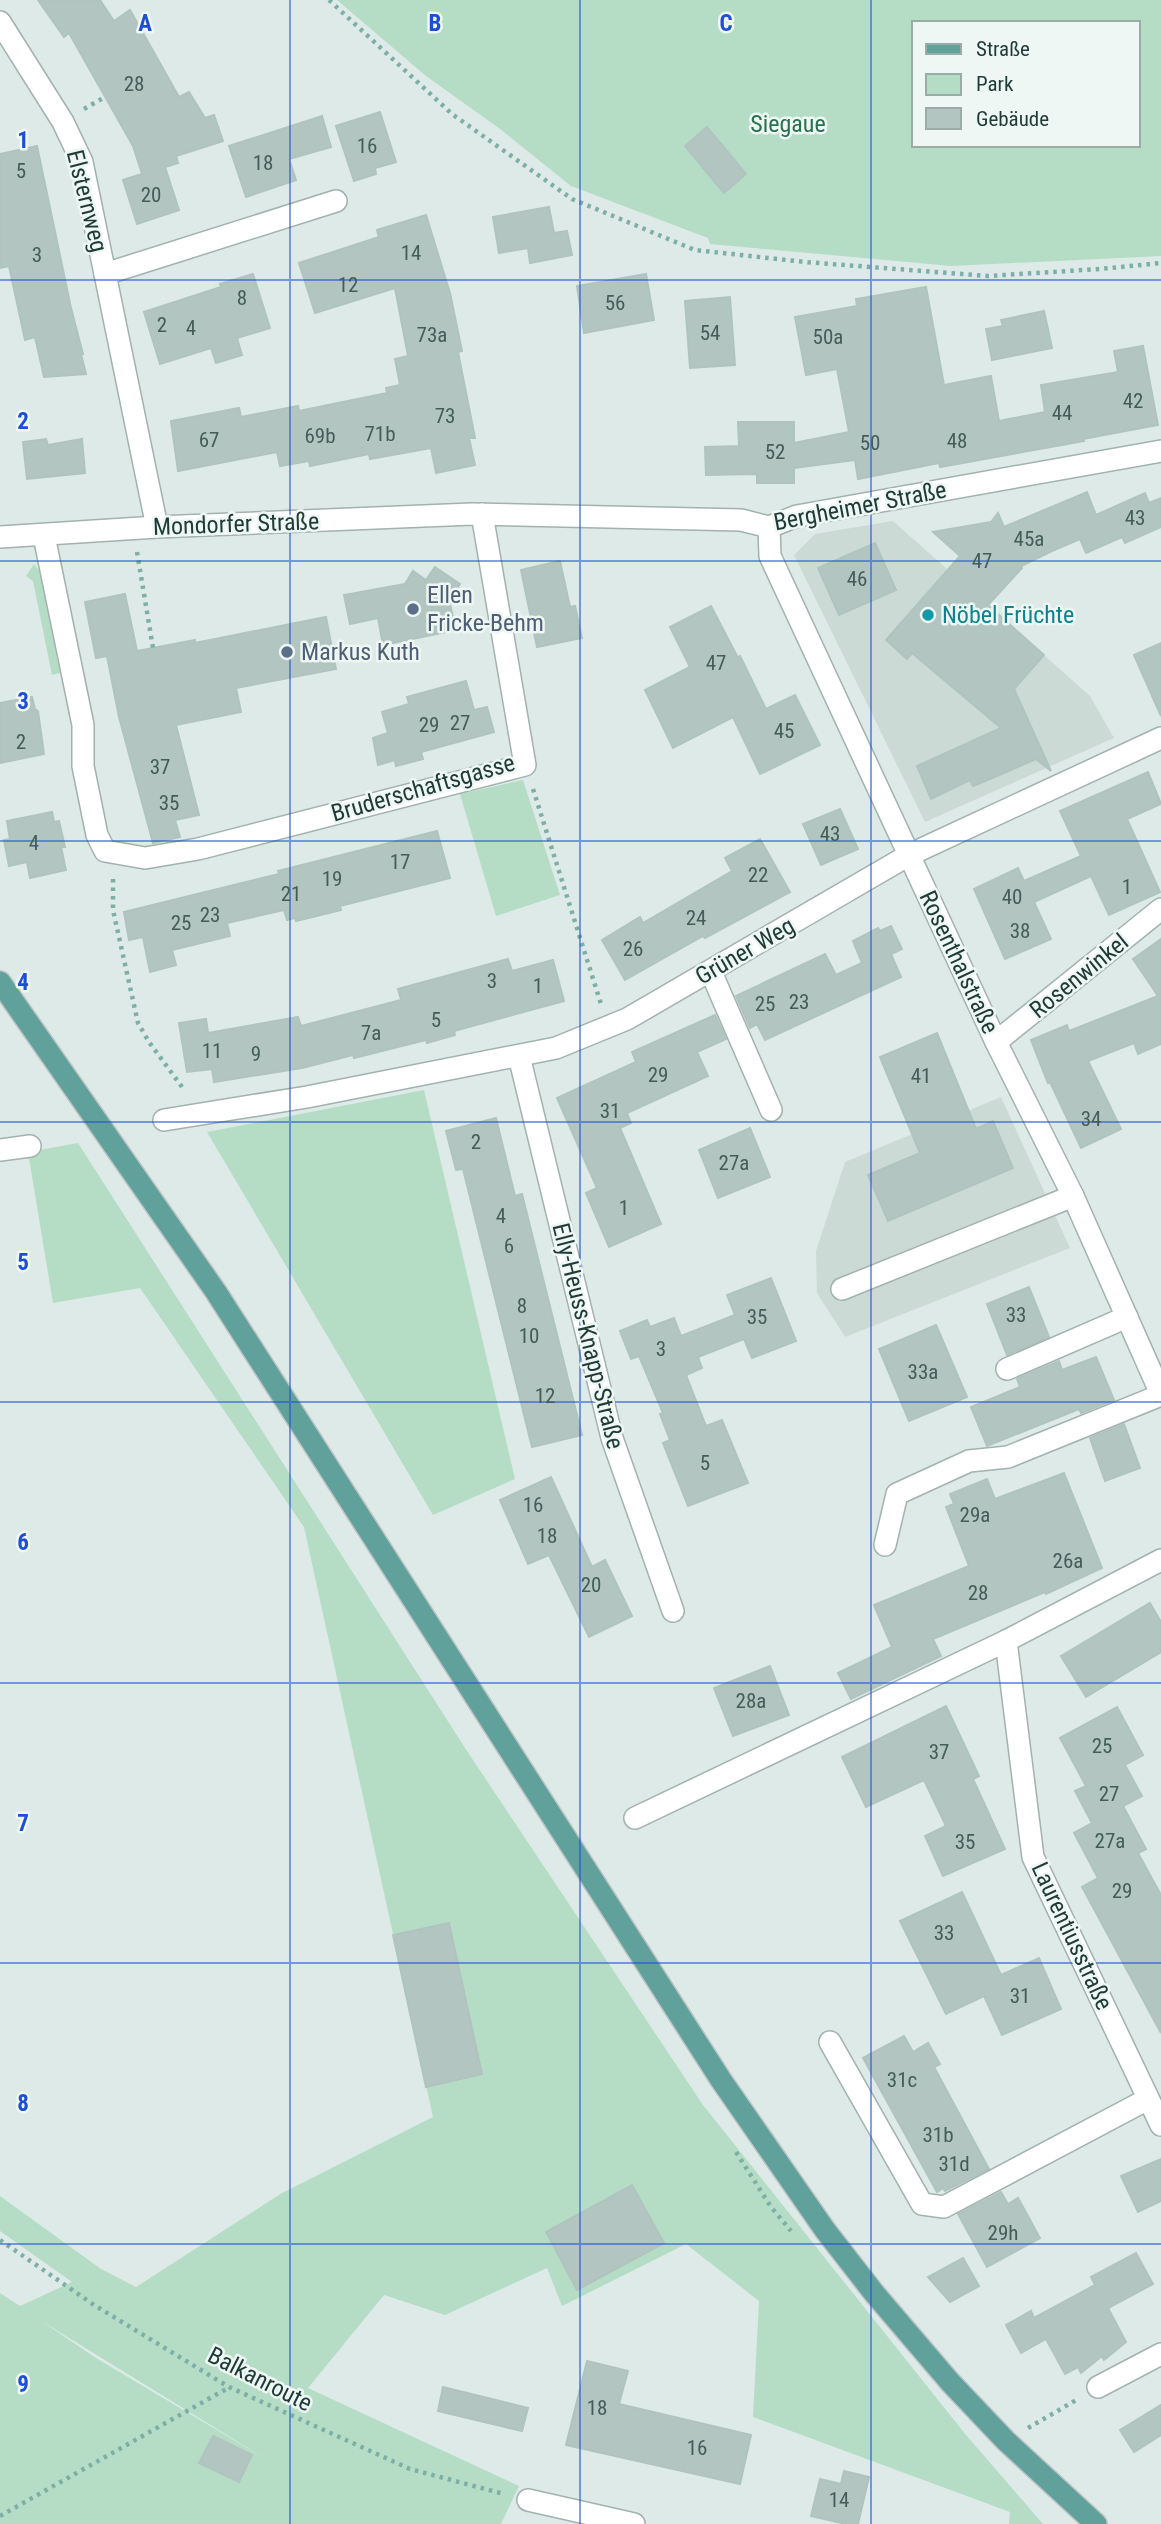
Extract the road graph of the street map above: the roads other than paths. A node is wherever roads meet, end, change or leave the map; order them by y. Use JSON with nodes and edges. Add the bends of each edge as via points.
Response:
{"nodes":[{"id":1,"x":0,"y":22,"type":"edge"},
{"id":2,"x":336,"y":201,"type":"dead end"},
{"id":3,"x":105,"y":274,"type":"junction"},
{"id":4,"x":1161,"y":452,"type":"edge"},
{"id":5,"x":477,"y":514,"type":"junction"},
{"id":6,"x":157,"y":527,"type":"junction"},
{"id":7,"x":769,"y":527,"type":"junction"},
{"id":8,"x":44,"y":536,"type":"junction"},
{"id":9,"x":0,"y":537,"type":"edge"},
{"id":10,"x":1160,"y":740,"type":"edge"},
{"id":11,"x":909,"y":855,"type":"junction"},
{"id":12,"x":1161,"y":909,"type":"edge"},
{"id":13,"x":710,"y":972,"type":"junction"},
{"id":14,"x":0,"y":982,"type":"edge"},
{"id":15,"x":996,"y":1042,"type":"junction"},
{"id":16,"x":519,"y":1056,"type":"junction"},
{"id":17,"x":771,"y":1110,"type":"dead end"},
{"id":18,"x":164,"y":1120,"type":"dead end"},
{"id":19,"x":30,"y":1146,"type":"dead end"},
{"id":20,"x":0,"y":1150,"type":"edge"},
{"id":21,"x":1073,"y":1196,"type":"junction"},
{"id":22,"x":842,"y":1289,"type":"dead end"},
{"id":23,"x":1127,"y":1317,"type":"junction"},
{"id":24,"x":1007,"y":1369,"type":"dead end"},
{"id":25,"x":1161,"y":1394,"type":"edge"},
{"id":26,"x":885,"y":1545,"type":"dead end"},
{"id":27,"x":1161,"y":1560,"type":"edge"},
{"id":28,"x":673,"y":1611,"type":"dead end"},
{"id":29,"x":1006,"y":1641,"type":"junction"},
{"id":30,"x":635,"y":1818,"type":"dead end"},
{"id":31,"x":830,"y":2042,"type":"dead end"},
{"id":32,"x":1148,"y":2099,"type":"junction"},
{"id":33,"x":1161,"y":2125,"type":"edge"},
{"id":34,"x":1161,"y":2354,"type":"edge"},
{"id":35,"x":1098,"y":2387,"type":"road end"},
{"id":36,"x":528,"y":2500,"type":"road end"},
{"id":37,"x":634,"y":2524,"type":"edge"},
{"id":38,"x":1096,"y":2524,"type":"edge"}],
"edges":[{"from":1,"to":3,"type":"street","name":"Elsternweg","via":[[63,122],[82,162]]},
{"from":2,"to":3,"type":"street","name":"Elsternweg"},
{"from":3,"to":6,"type":"street","name":"Elsternweg"},
{"from":4,"to":7,"type":"street","name":"Bergheimer Straße","via":[[797,516]]},
{"from":5,"to":6,"type":"street","name":"Mondorfer Straße"},
{"from":5,"to":7,"type":"street","name":"Bergheimer Straße","via":[[741,520]]},
{"from":5,"to":8,"type":"street","name":"Bruderschaftsgasse","via":[[524,765],[198,849],[145,858],[105,851],[97,835],[83,766],[83,725]]},
{"from":6,"to":8,"type":"street","name":"Mondorfer Straße"},
{"from":7,"to":11,"type":"street","name":"Rosenthalstraße","via":[[769,556]]},
{"from":8,"to":9,"type":"street","name":"Mondorfer Straße"},
{"from":10,"to":11,"type":"street","name":"Grüner Weg"},
{"from":11,"to":13,"type":"street","name":"Grüner Weg"},
{"from":11,"to":15,"type":"street","name":"Rosenthalstraße"},
{"from":12,"to":15,"type":"street","name":"Rosenwinkel"},
{"from":13,"to":16,"type":"street","name":"Grüner Weg","via":[[627,1019],[556,1048]]},
{"from":13,"to":17,"type":"street"},
{"from":14,"to":38,"type":"main road","via":[[216,1292],[729,2091],[825,2230],[950,2382]]},
{"from":15,"to":21,"type":"street","name":"Rosenthalstraße"},
{"from":16,"to":18,"type":"street","name":"Grüner Weg"},
{"from":16,"to":28,"type":"street","name":"Elly-Heuss-Knapp-Straße","via":[[612,1438]]},
{"from":19,"to":20,"type":"street"},
{"from":21,"to":22,"type":"street"},
{"from":21,"to":23,"type":"street","name":"Rosenthalstraße"},
{"from":23,"to":24,"type":"street"},
{"from":23,"to":25,"type":"street","name":"Rosenthalstraße"},
{"from":25,"to":26,"type":"street","via":[[1008,1457],[969,1461],[897,1494]]},
{"from":27,"to":29,"type":"street"},
{"from":29,"to":30,"type":"street"},
{"from":29,"to":32,"type":"street","name":"Laurentiusstraße","via":[[1033,1857]]},
{"from":31,"to":32,"type":"street","via":[[922,2204],[944,2207]]},
{"from":32,"to":33,"type":"street","name":"Laurentiusstraße"},
{"from":34,"to":35,"type":"street"},
{"from":36,"to":37,"type":"street"}]}
